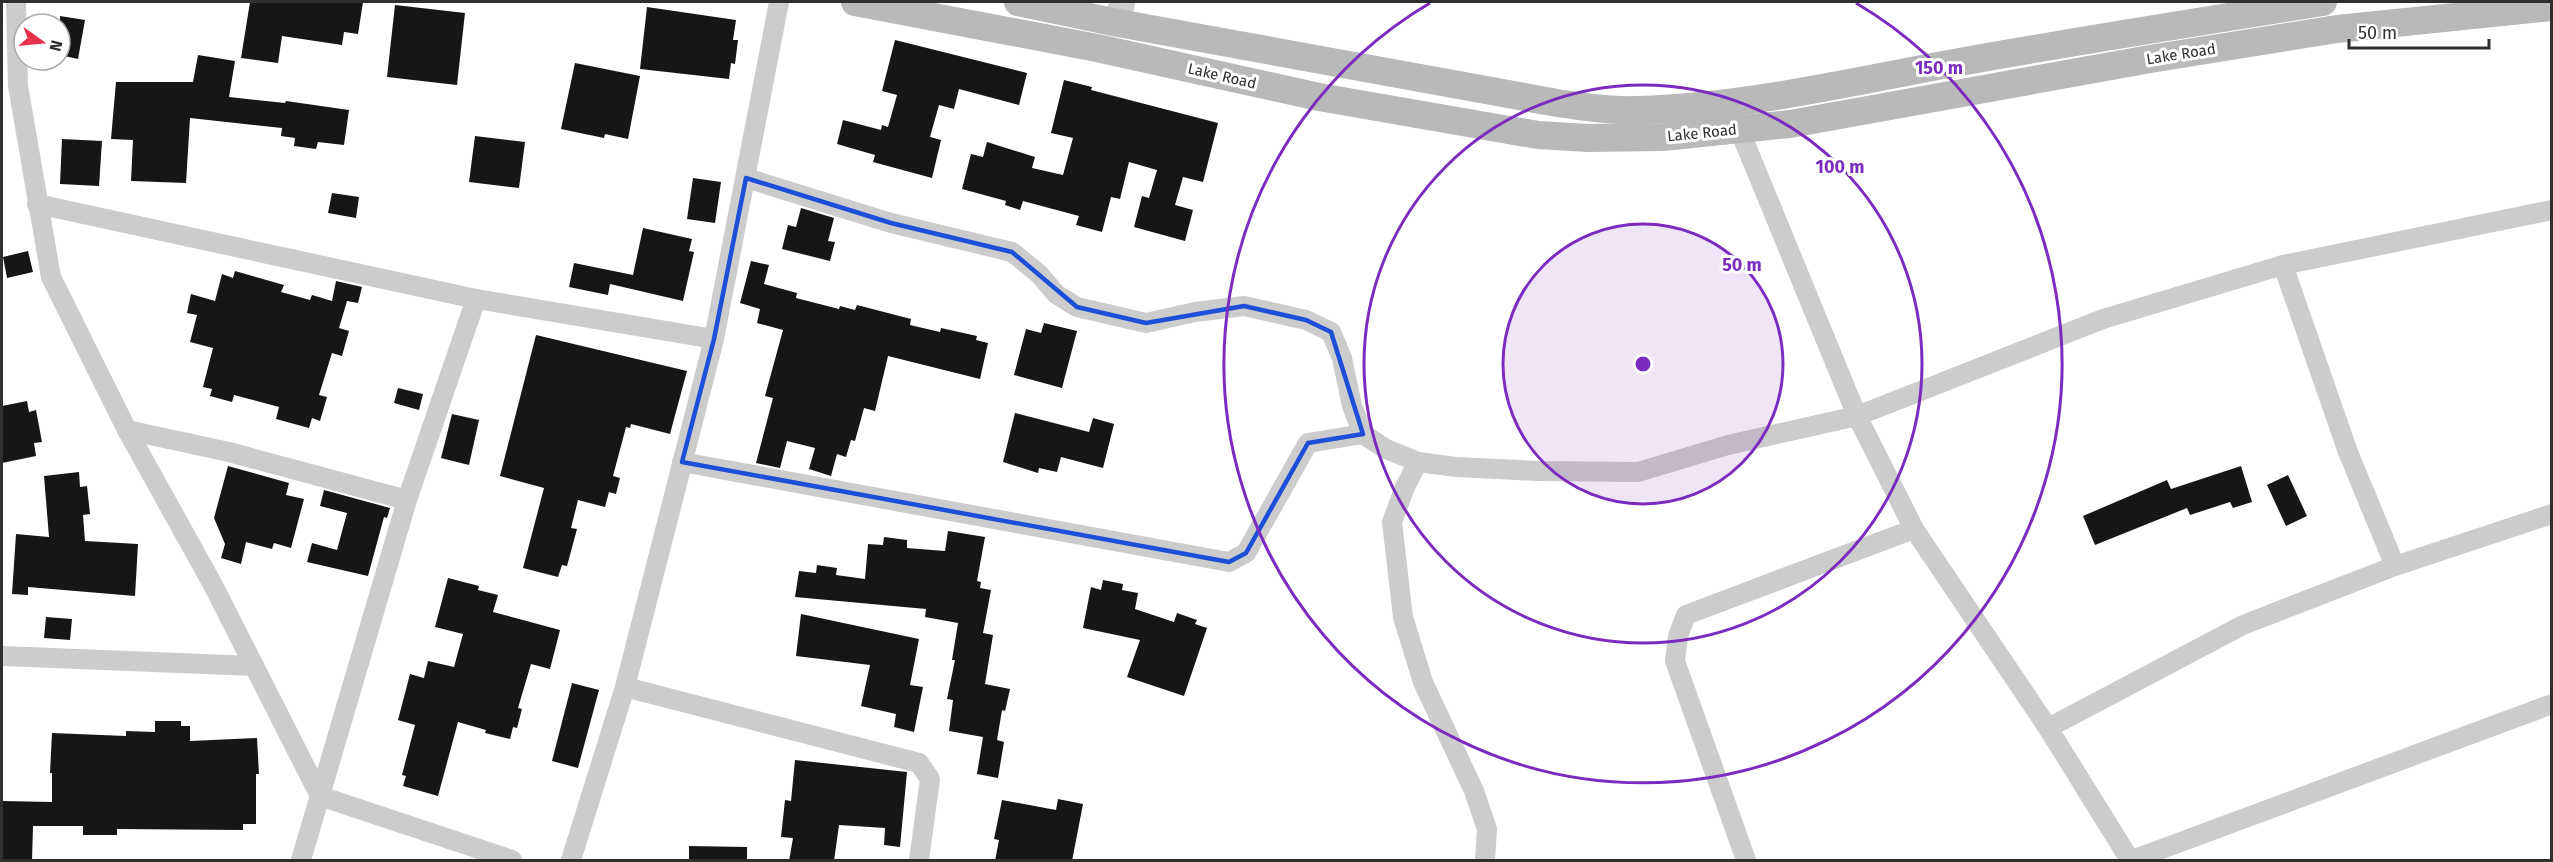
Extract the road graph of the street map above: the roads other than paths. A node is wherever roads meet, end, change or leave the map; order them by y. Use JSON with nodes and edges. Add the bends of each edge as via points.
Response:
{"nodes":[{"id":1,"x":16,"y":2,"type":"edge"},
{"id":2,"x":779,"y":2,"type":"edge"},
{"id":3,"x":855,"y":2,"type":"edge"},
{"id":4,"x":1018,"y":2,"type":"edge"},
{"id":5,"x":2323,"y":2,"type":"edge"},
{"id":6,"x":2552,"y":7,"type":"edge"},
{"id":7,"x":1120,"y":12,"type":"edge"},
{"id":8,"x":1729,"y":102,"type":"junction"},
{"id":9,"x":1738,"y":129,"type":"junction"},
{"id":10,"x":746,"y":178,"type":"junction"},
{"id":11,"x":37,"y":204,"type":"junction"},
{"id":12,"x":2552,"y":210,"type":"edge"},
{"id":13,"x":2283,"y":265,"type":"junction"},
{"id":14,"x":476,"y":299,"type":"junction"},
{"id":15,"x":714,"y":339,"type":"junction"},
{"id":16,"x":1857,"y":416,"type":"junction"},
{"id":17,"x":127,"y":430,"type":"junction"},
{"id":18,"x":1363,"y":434,"type":"junction"},
{"id":19,"x":682,"y":462,"type":"junction"},
{"id":20,"x":1418,"y":462,"type":"junction"},
{"id":21,"x":407,"y":500,"type":"junction"},
{"id":22,"x":2552,"y":514,"type":"edge"},
{"id":23,"x":1914,"y":529,"type":"junction"},
{"id":24,"x":2395,"y":566,"type":"junction"},
{"id":25,"x":2,"y":656,"type":"edge"},
{"id":26,"x":254,"y":666,"type":"junction"},
{"id":27,"x":625,"y":687,"type":"junction"},
{"id":28,"x":2552,"y":704,"type":"edge"},
{"id":29,"x":2048,"y":728,"type":"junction"},
{"id":30,"x":320,"y":796,"type":"junction"},
{"id":31,"x":301,"y":861,"type":"edge"},
{"id":32,"x":512,"y":861,"type":"edge"},
{"id":33,"x":571,"y":861,"type":"edge"},
{"id":34,"x":919,"y":861,"type":"edge"},
{"id":35,"x":1485,"y":861,"type":"edge"},
{"id":36,"x":1746,"y":861,"type":"edge"},
{"id":37,"x":2131,"y":861,"type":"edge"}],
"edges":[{"from":1,"to":11,"type":"street","via":[[18,86]]},
{"from":2,"to":10,"type":"street"},
{"from":3,"to":9,"type":"main road","name":"Lake Road","via":[[1097,48],[1319,97],[1538,135],[1663,137]]},
{"from":4,"to":7,"type":"main road","name":"Lake Road"},
{"from":5,"to":8,"type":"main road","name":"Lake Road","via":[[1807,92]]},
{"from":6,"to":9,"type":"main road","name":"Lake Road","via":[[2337,30],[2150,59],[1850,114]]},
{"from":7,"to":8,"type":"main road","name":"Lake Road","via":[[1598,109],[1637,111]]},
{"from":8,"to":9,"type":"street"},
{"from":9,"to":16,"type":"street"},
{"from":10,"to":15,"type":"street"},
{"from":10,"to":18,"type":"street","via":[[891,223],[1012,252],[1056,294],[1077,307],[1146,323],[1244,306],[1306,321],[1331,332]]},
{"from":11,"to":14,"type":"street"},
{"from":11,"to":17,"type":"street","via":[[51,277]]},
{"from":12,"to":13,"type":"street"},
{"from":13,"to":16,"type":"street","via":[[2103,319]]},
{"from":13,"to":24,"type":"street","via":[[2348,452]]},
{"from":14,"to":15,"type":"street"},
{"from":14,"to":21,"type":"street"},
{"from":15,"to":19,"type":"street"},
{"from":16,"to":20,"type":"street","via":[[1728,445],[1638,472],[1539,471]]},
{"from":16,"to":23,"type":"street"},
{"from":17,"to":21,"type":"street","via":[[229,452]]},
{"from":17,"to":26,"type":"street"},
{"from":18,"to":19,"type":"street","via":[[1308,443],[1246,553],[1228,562]]},
{"from":18,"to":20,"type":"street"},
{"from":19,"to":27,"type":"street"},
{"from":20,"to":35,"type":"street","via":[[1392,522],[1403,617],[1423,682],[1477,800],[1486,829]]},
{"from":21,"to":30,"type":"street"},
{"from":22,"to":24,"type":"street"},
{"from":23,"to":29,"type":"street"},
{"from":23,"to":36,"type":"street","via":[[1686,615],[1675,661]]},
{"from":24,"to":29,"type":"street","via":[[2243,626]]},
{"from":25,"to":26,"type":"street"},
{"from":26,"to":30,"type":"street"},
{"from":27,"to":33,"type":"street"},
{"from":27,"to":34,"type":"street","via":[[920,763],[930,779]]},
{"from":28,"to":37,"type":"street"},
{"from":29,"to":37,"type":"street"},
{"from":30,"to":31,"type":"street"},
{"from":30,"to":32,"type":"street"}]}
